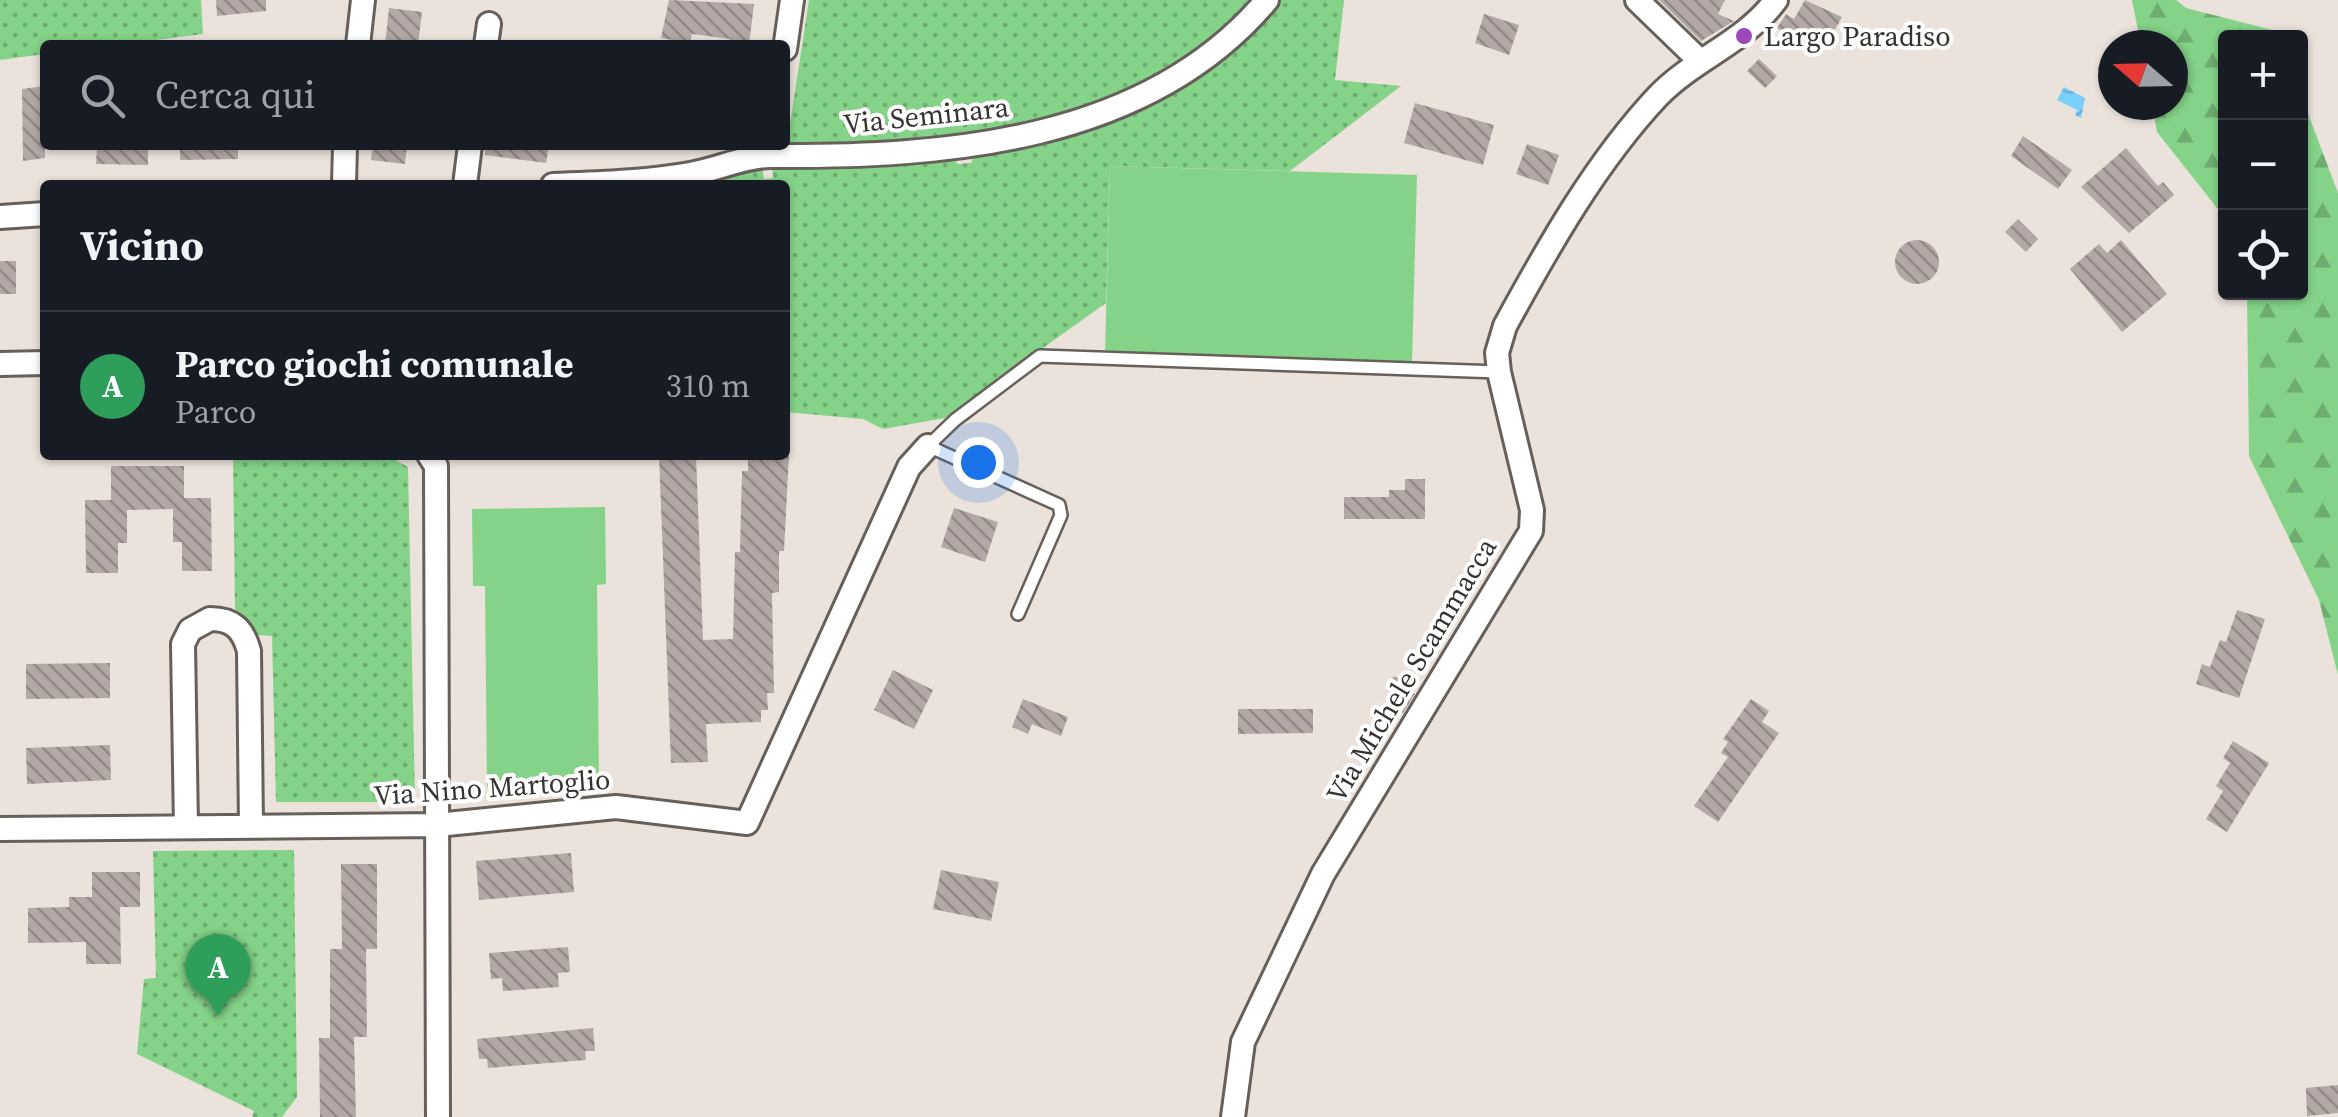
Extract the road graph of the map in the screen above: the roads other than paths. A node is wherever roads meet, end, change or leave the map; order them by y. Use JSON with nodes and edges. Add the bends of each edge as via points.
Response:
{"nodes":[{"id":1,"x":364,"y":0,"type":"edge"},
{"id":2,"x":792,"y":0,"type":"edge"},
{"id":3,"x":1267,"y":0,"type":"edge"},
{"id":4,"x":1638,"y":0,"type":"edge"},
{"id":5,"x":1776,"y":0,"type":"edge"},
{"id":6,"x":359,"y":40,"type":"edge"},
{"id":7,"x":786,"y":40,"type":"edge"},
{"id":8,"x":1699,"y":60,"type":"junction"},
{"id":9,"x":345,"y":150,"type":"edge"},
{"id":10,"x":469,"y":150,"type":"edge"},
{"id":11,"x":770,"y":150,"type":"edge"},
{"id":12,"x":344,"y":180,"type":"edge"},
{"id":13,"x":465,"y":180,"type":"edge"},
{"id":14,"x":616,"y":180,"type":"edge"},
{"id":15,"x":40,"y":214,"type":"edge"},
{"id":16,"x":0,"y":217,"type":"edge"},
{"id":17,"x":40,"y":363,"type":"edge"},
{"id":18,"x":0,"y":364,"type":"edge"},
{"id":19,"x":1499,"y":372,"type":"junction"},
{"id":20,"x":928,"y":446,"type":"junction"},
{"id":21,"x":432,"y":460,"type":"edge"},
{"id":22,"x":1018,"y":614,"type":"dead end"},
{"id":23,"x":438,"y":825,"type":"junction"},
{"id":24,"x":251,"y":827,"type":"junction"},
{"id":25,"x":186,"y":828,"type":"junction"},
{"id":26,"x":0,"y":829,"type":"edge"},
{"id":27,"x":438,"y":1117,"type":"edge"},
{"id":28,"x":1233,"y":1117,"type":"edge"}],
"edges":[{"from":1,"to":6,"type":"street"},
{"from":2,"to":7,"type":"street"},
{"from":3,"to":11,"type":"street","name":"Via Seminara","via":[[1221,47],[1109,113],[964,144],[862,154]]},
{"from":4,"to":8,"type":"street"},
{"from":5,"to":8,"type":"street","name":"Via Michele Scammacca","via":[[1757,25]]},
{"from":8,"to":19,"type":"street","name":"Via Michele Scammacca","via":[[1656,98],[1546,254],[1505,326]]},
{"from":9,"to":12,"type":"street"},
{"from":10,"to":13,"type":"street"},
{"from":11,"to":14,"type":"street","name":"Via Seminara","via":[[690,174]]},
{"from":15,"to":16,"type":"street"},
{"from":17,"to":18,"type":"street"},
{"from":19,"to":20,"type":"lane","via":[[1040,356]]},
{"from":19,"to":28,"type":"street","name":"Via Michele Scammacca","via":[[1532,510],[1531,531],[1323,874],[1243,1042]]},
{"from":20,"to":22,"type":"lane","via":[[1059,505],[1061,515]]},
{"from":20,"to":23,"type":"street","name":"Via Nino Martoglio","via":[[909,466],[748,823],[616,807]]},
{"from":21,"to":23,"type":"street"},
{"from":23,"to":24,"type":"street","name":"Via Nino Martoglio"},
{"from":23,"to":27,"type":"street"},
{"from":24,"to":25,"type":"street","name":"Via Nino Martoglio"},
{"from":24,"to":25,"type":"street","via":[[249,651],[235,625],[210,619],[190,630],[182,644]]},
{"from":25,"to":26,"type":"street","name":"Via Nino Martoglio"}]}
